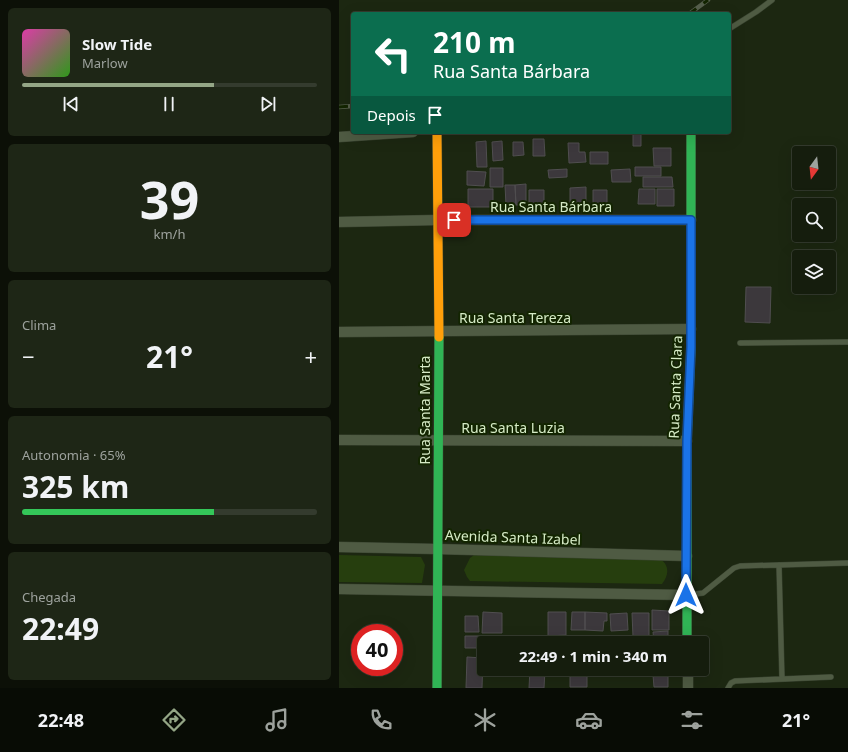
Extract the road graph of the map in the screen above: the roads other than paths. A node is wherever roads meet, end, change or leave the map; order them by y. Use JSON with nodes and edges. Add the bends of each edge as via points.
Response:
{"nodes":[{"id":1,"x":771,"y":0,"type":"edge"},
{"id":2,"x":731,"y":28,"type":"edge"},
{"id":3,"x":383,"y":134,"type":"edge"},
{"id":4,"x":437,"y":134,"type":"edge"},
{"id":5,"x":691,"y":134,"type":"edge"},
{"id":6,"x":339,"y":137,"type":"edge"},
{"id":7,"x":438,"y":220,"type":"junction"},
{"id":8,"x":691,"y":220,"type":"junction"},
{"id":9,"x":339,"y":222,"type":"edge"},
{"id":10,"x":691,"y":329,"type":"junction"},
{"id":11,"x":439,"y":331,"type":"junction"},
{"id":12,"x":339,"y":332,"type":"edge"},
{"id":13,"x":848,"y":342,"type":"edge"},
{"id":14,"x":740,"y":343,"type":"dead end"},
{"id":15,"x":339,"y":440,"type":"edge"},
{"id":16,"x":438,"y":441,"type":"junction"},
{"id":17,"x":687,"y":441,"type":"junction"},
{"id":18,"x":339,"y":547,"type":"edge"},
{"id":19,"x":437,"y":549,"type":"junction"},
{"id":20,"x":687,"y":556,"type":"junction"},
{"id":21,"x":848,"y":562,"type":"edge"},
{"id":22,"x":779,"y":564,"type":"junction"},
{"id":23,"x":339,"y":589,"type":"edge"},
{"id":24,"x":437,"y":590,"type":"junction"},
{"id":25,"x":686,"y":595,"type":"junction"},
{"id":26,"x":687,"y":636,"type":"edge"},
{"id":27,"x":688,"y":676,"type":"edge"},
{"id":28,"x":831,"y":677,"type":"dead end"},
{"id":29,"x":782,"y":678,"type":"junction"},
{"id":30,"x":437,"y":688,"type":"edge"},
{"id":31,"x":688,"y":688,"type":"edge"},
{"id":32,"x":728,"y":688,"type":"edge"}],
"edges":[{"from":1,"to":2,"type":"lane"},
{"from":3,"to":6,"type":"street"},
{"from":4,"to":7,"type":"street","name":"Rua Santa Marta"},
{"from":5,"to":8,"type":"street","name":"Rua Santa Clara"},
{"from":7,"to":8,"type":"street","name":"Rua Santa Bárbara"},
{"from":7,"to":9,"type":"street","name":"Rua Santa Bárbara"},
{"from":7,"to":11,"type":"street","name":"Rua Santa Marta"},
{"from":8,"to":10,"type":"street","name":"Rua Santa Clara"},
{"from":10,"to":11,"type":"street","name":"Rua Santa Tereza"},
{"from":10,"to":17,"type":"street","name":"Rua Santa Clara"},
{"from":11,"to":12,"type":"street","name":"Rua Santa Tereza"},
{"from":11,"to":16,"type":"street","name":"Rua Santa Marta"},
{"from":13,"to":14,"type":"lane"},
{"from":15,"to":16,"type":"street","name":"Rua Santa Luzia"},
{"from":16,"to":17,"type":"street","name":"Rua Santa Luzia"},
{"from":16,"to":19,"type":"street","name":"Rua Santa Marta"},
{"from":17,"to":20,"type":"street","name":"Rua Santa Clara"},
{"from":18,"to":19,"type":"street","name":"Avenida Santa Izabel"},
{"from":19,"to":20,"type":"street","name":"Avenida Santa Izabel"},
{"from":19,"to":24,"type":"street","name":"Rua Santa Marta"},
{"from":20,"to":25,"type":"street","name":"Rua Santa Clara"},
{"from":21,"to":22,"type":"lane"},
{"from":22,"to":25,"type":"lane","via":[[740,566],[703,593]]},
{"from":22,"to":29,"type":"lane"},
{"from":23,"to":24,"type":"street"},
{"from":24,"to":25,"type":"street"},
{"from":24,"to":30,"type":"street","name":"Rua Santa Marta"},
{"from":25,"to":26,"type":"street","name":"Rua Santa Clara"},
{"from":27,"to":31,"type":"street"},
{"from":28,"to":29,"type":"lane"},
{"from":29,"to":32,"type":"lane","via":[[735,680]]}]}
